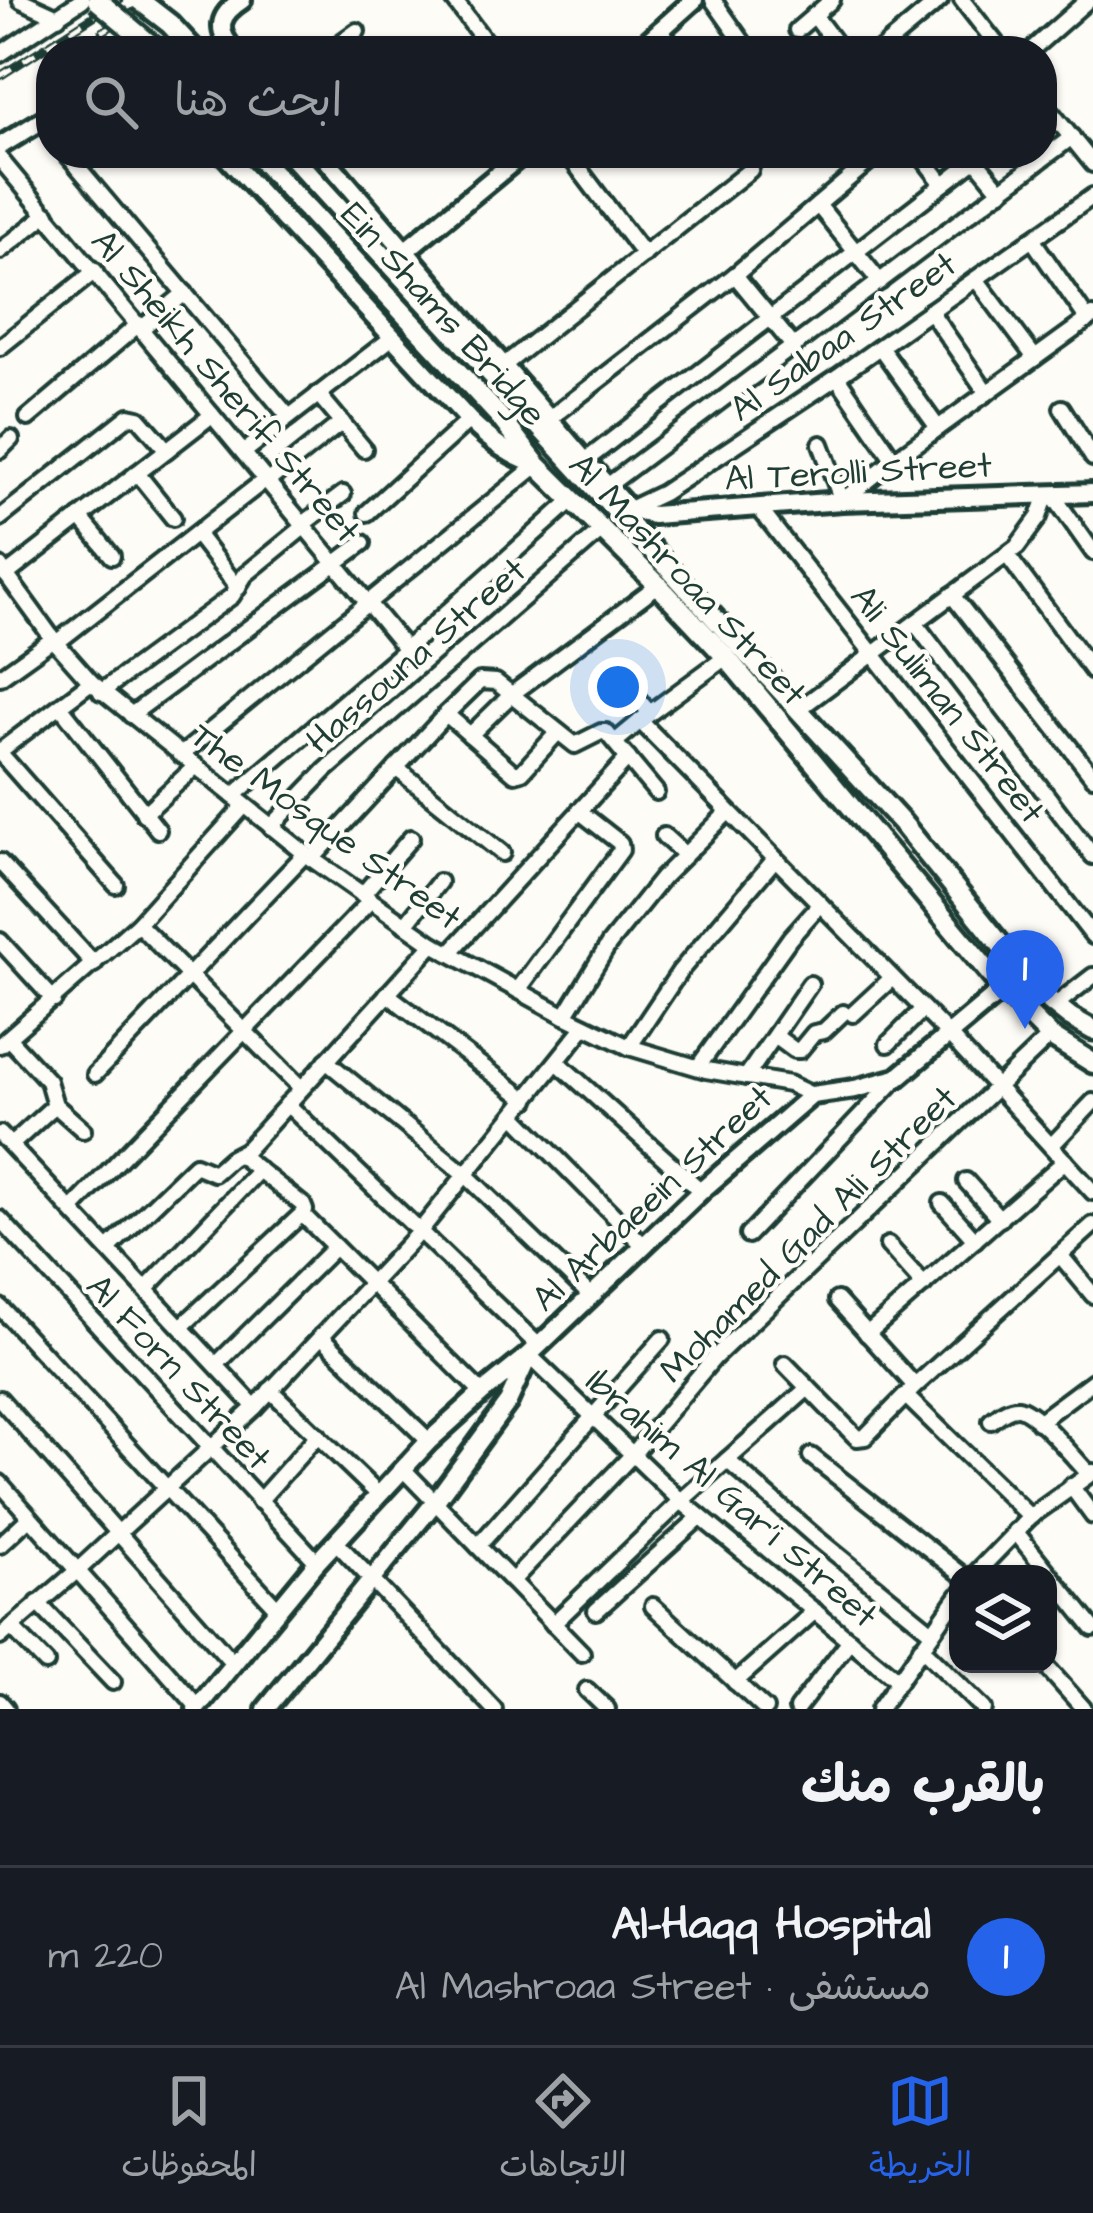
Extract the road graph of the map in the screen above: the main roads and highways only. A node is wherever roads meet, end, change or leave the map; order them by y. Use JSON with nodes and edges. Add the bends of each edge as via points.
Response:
{"nodes":[{"id":1,"x":98,"y":0,"type":"edge"},
{"id":2,"x":140,"y":0,"type":"edge"},
{"id":3,"x":152,"y":0,"type":"edge"},
{"id":4,"x":170,"y":24,"type":"junction"},
{"id":5,"x":140,"y":36,"type":"edge"},
{"id":6,"x":181,"y":36,"type":"edge"},
{"id":7,"x":268,"y":168,"type":"edge"},
{"id":8,"x":303,"y":168,"type":"edge"},
{"id":9,"x":537,"y":465,"type":"joint"},
{"id":10,"x":624,"y":511,"type":"joint"},
{"id":11,"x":1093,"y":1030,"type":"edge"},
{"id":12,"x":1093,"y":1063,"type":"edge"}],
"edges":[{"from":1,"to":5,"type":"main road","bridge":true},
{"from":2,"to":4,"type":"main road","bridge":true},
{"from":3,"to":4,"type":"main road","bridge":true},
{"from":4,"to":6,"type":"main road","bridge":true},
{"from":7,"to":9,"type":"main road","name":"Ein Shams Bridge"},
{"from":8,"to":10,"type":"main road","name":"Ein Shams Bridge"},
{"from":9,"to":12,"type":"main road","name":"Al Mashroaa Street","via":[[725,657],[1004,988],[1050,1036]]},
{"from":10,"to":11,"type":"main road","name":"Al Mashroaa Street","via":[[902,823],[1040,993]]}]}
